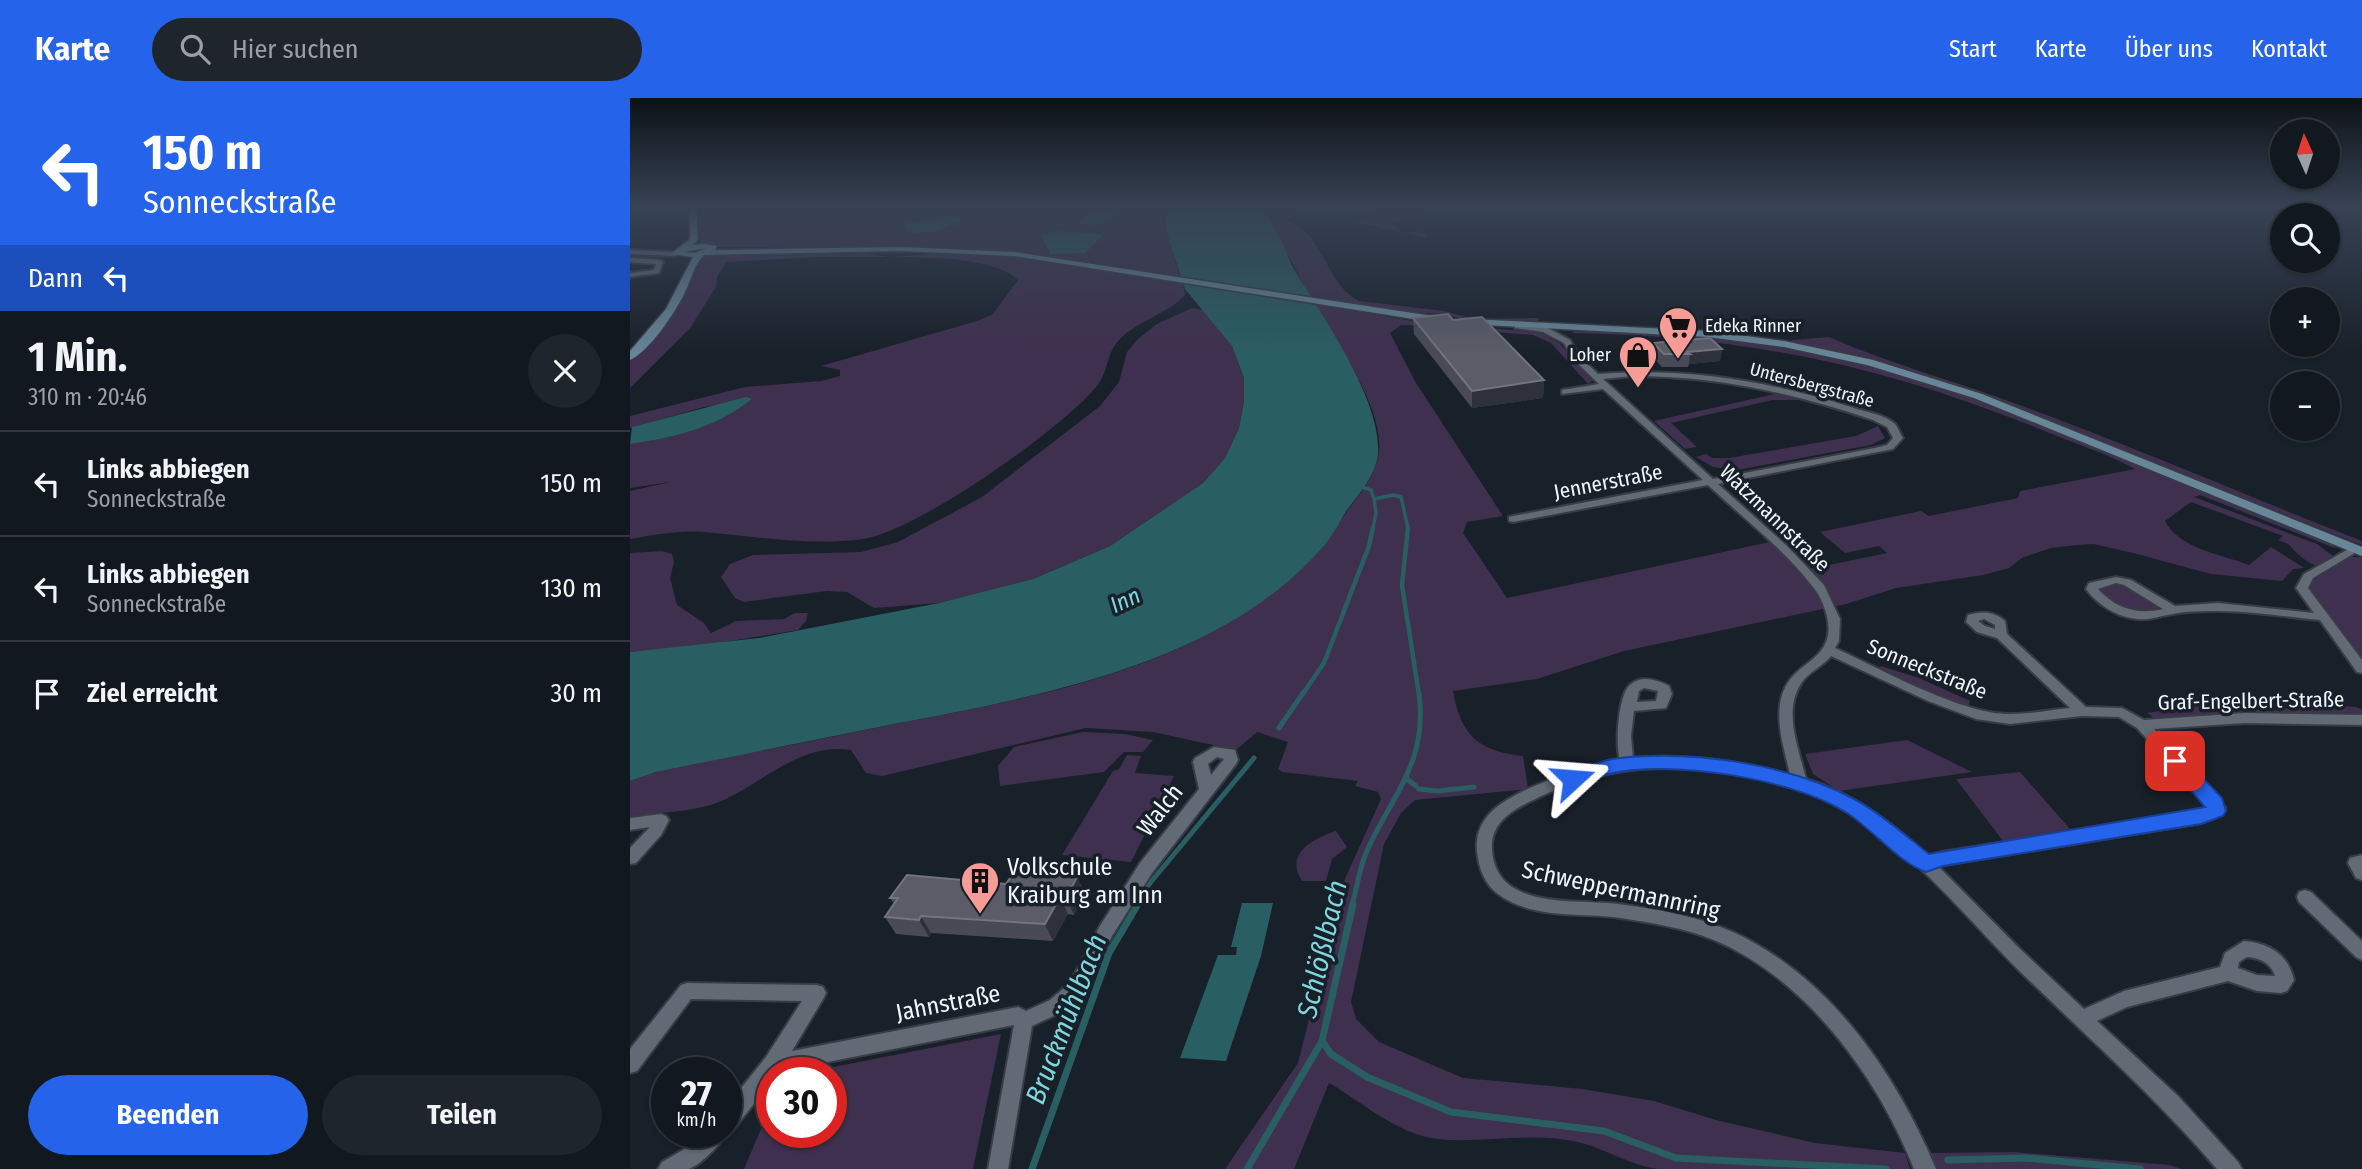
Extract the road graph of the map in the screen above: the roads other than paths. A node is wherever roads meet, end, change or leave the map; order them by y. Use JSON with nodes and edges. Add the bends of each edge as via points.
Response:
{"nodes":[{"id":1,"x":684,"y":256,"type":"edge"},
{"id":2,"x":1019,"y":256,"type":"edge"},
{"id":3,"x":630,"y":260,"type":"edge"},
{"id":4,"x":630,"y":275,"type":"edge"},
{"id":5,"x":1572,"y":326,"type":"junction"},
{"id":6,"x":1557,"y":331,"type":"junction"},
{"id":7,"x":1567,"y":342,"type":"junction"},
{"id":8,"x":630,"y":357,"type":"edge"},
{"id":9,"x":1597,"y":377,"type":"junction"},
{"id":10,"x":1605,"y":386,"type":"junction"},
{"id":11,"x":1564,"y":392,"type":"dead end"},
{"id":12,"x":1709,"y":482,"type":"junction"},
{"id":13,"x":1513,"y":519,"type":"dead end"},
{"id":14,"x":2358,"y":550,"type":"edge"},
{"id":15,"x":2173,"y":610,"type":"junction"},
{"id":16,"x":2321,"y":617,"type":"junction"},
{"id":17,"x":2001,"y":635,"type":"dead end"},
{"id":18,"x":1829,"y":650,"type":"junction"},
{"id":19,"x":2362,"y":669,"type":"edge"},
{"id":20,"x":1629,"y":707,"type":"dead end"},
{"id":21,"x":2082,"y":710,"type":"junction"},
{"id":22,"x":2362,"y":720,"type":"edge"},
{"id":23,"x":2141,"y":725,"type":"junction"},
{"id":24,"x":1628,"y":764,"type":"junction"},
{"id":25,"x":1799,"y":782,"type":"junction"},
{"id":26,"x":1207,"y":790,"type":"dead end"},
{"id":27,"x":630,"y":824,"type":"edge"},
{"id":28,"x":630,"y":858,"type":"edge"},
{"id":29,"x":2362,"y":861,"type":"edge"},
{"id":30,"x":1926,"y":863,"type":"junction"},
{"id":31,"x":2362,"y":873,"type":"edge"},
{"id":32,"x":2305,"y":897,"type":"dead end"},
{"id":33,"x":2362,"y":952,"type":"edge"},
{"id":34,"x":2228,"y":973,"type":"dead end"},
{"id":35,"x":2081,"y":1019,"type":"junction"},
{"id":36,"x":1024,"y":1021,"type":"junction"},
{"id":37,"x":777,"y":1057,"type":"edge"},
{"id":38,"x":809,"y":1057,"type":"edge"},
{"id":39,"x":630,"y":1064,"type":"edge"},
{"id":40,"x":756,"y":1085,"type":"edge"},
{"id":41,"x":742,"y":1103,"type":"edge"},
{"id":42,"x":699,"y":1148,"type":"edge"},
{"id":43,"x":668,"y":1169,"type":"edge"},
{"id":44,"x":998,"y":1169,"type":"edge"},
{"id":45,"x":1925,"y":1169,"type":"edge"},
{"id":46,"x":2231,"y":1169,"type":"edge"}],
"edges":[{"from":1,"to":8,"type":"main road","via":[[682,290]]},
{"from":2,"to":6,"type":"main road","via":[[1381,312]]},
{"from":3,"to":4,"type":"street","via":[[660,262],[657,272]]},
{"from":5,"to":6,"type":"main road"},
{"from":5,"to":7,"type":"street"},
{"from":5,"to":14,"type":"main road","via":[[1748,338],[1892,368],[2017,411]]},
{"from":6,"to":7,"type":"street","name":"Watzmannstraße"},
{"from":7,"to":9,"type":"street","name":"Watzmannstraße"},
{"from":9,"to":10,"type":"street","name":"Watzmannstraße"},
{"from":9,"to":12,"type":"street","name":"Untersbergstraße","via":[[1660,373],[1755,385],[1849,409],[1885,422],[1897,432],[1896,443],[1876,451]]},
{"from":10,"to":11,"type":"street"},
{"from":10,"to":12,"type":"street","name":"Watzmannstraße"},
{"from":12,"to":13,"type":"street","name":"Jennerstraße"},
{"from":12,"to":18,"type":"street","name":"Watzmannstraße","via":[[1814,579],[1834,619]]},
{"from":14,"to":16,"type":"street","name":"Graf-Engelbert-Straße","via":[[2304,581],[2305,595]]},
{"from":15,"to":15,"type":"street","via":[[2127,582],[2093,585],[2092,589],[2132,617]]},
{"from":15,"to":16,"type":"street","via":[[2218,607]]},
{"from":16,"to":19,"type":"street","name":"Graf-Engelbert-Straße"},
{"from":17,"to":21,"type":"street"},
{"from":18,"to":21,"type":"street","name":"Sonneckstraße","via":[[1976,714],[2010,719]]},
{"from":18,"to":25,"type":"street","via":[[1798,678],[1786,700],[1786,724]]},
{"from":20,"to":24,"type":"street","via":[[1622,747]]},
{"from":21,"to":23,"type":"street","name":"Sonneckstraße","via":[[2122,713]]},
{"from":22,"to":23,"type":"street","name":"Graf-Engelbert-Straße","via":[[2245,718]]},
{"from":23,"to":30,"type":"street","name":"Sonneckstraße","via":[[2215,803],[2216,811]]},
{"from":24,"to":25,"type":"street","name":"Schweppermannring","via":[[1708,766]]},
{"from":24,"to":45,"type":"street","name":"Schweppermannring","via":[[1558,784],[1497,815],[1484,841],[1492,877],[1522,900],[1650,916],[1704,929],[1776,966],[1841,1030],[1867,1065],[1906,1123]]},
{"from":25,"to":30,"type":"street","name":"Schweppermannring","via":[[1853,807]]},
{"from":26,"to":36,"type":"street","name":"Walch","via":[[1140,877],[1076,989],[1056,1006]]},
{"from":27,"to":28,"type":"street","via":[[661,820]]},
{"from":29,"to":31,"type":"street","via":[[2357,863]]},
{"from":30,"to":35,"type":"street","name":"Schweppermannring"},
{"from":32,"to":33,"type":"street"},
{"from":34,"to":35,"type":"street","via":[[2124,999]]},
{"from":35,"to":46,"type":"street","name":"Schweppermannring","via":[[2194,1127]]},
{"from":36,"to":38,"type":"street","name":"Jahnstraße","via":[[1018,1016]]},
{"from":36,"to":44,"type":"street","name":"Jahnstraße"},
{"from":37,"to":39,"type":"street","via":[[817,993],[687,991]]},
{"from":40,"to":41,"type":"street"},
{"from":42,"to":43,"type":"street"}]}
